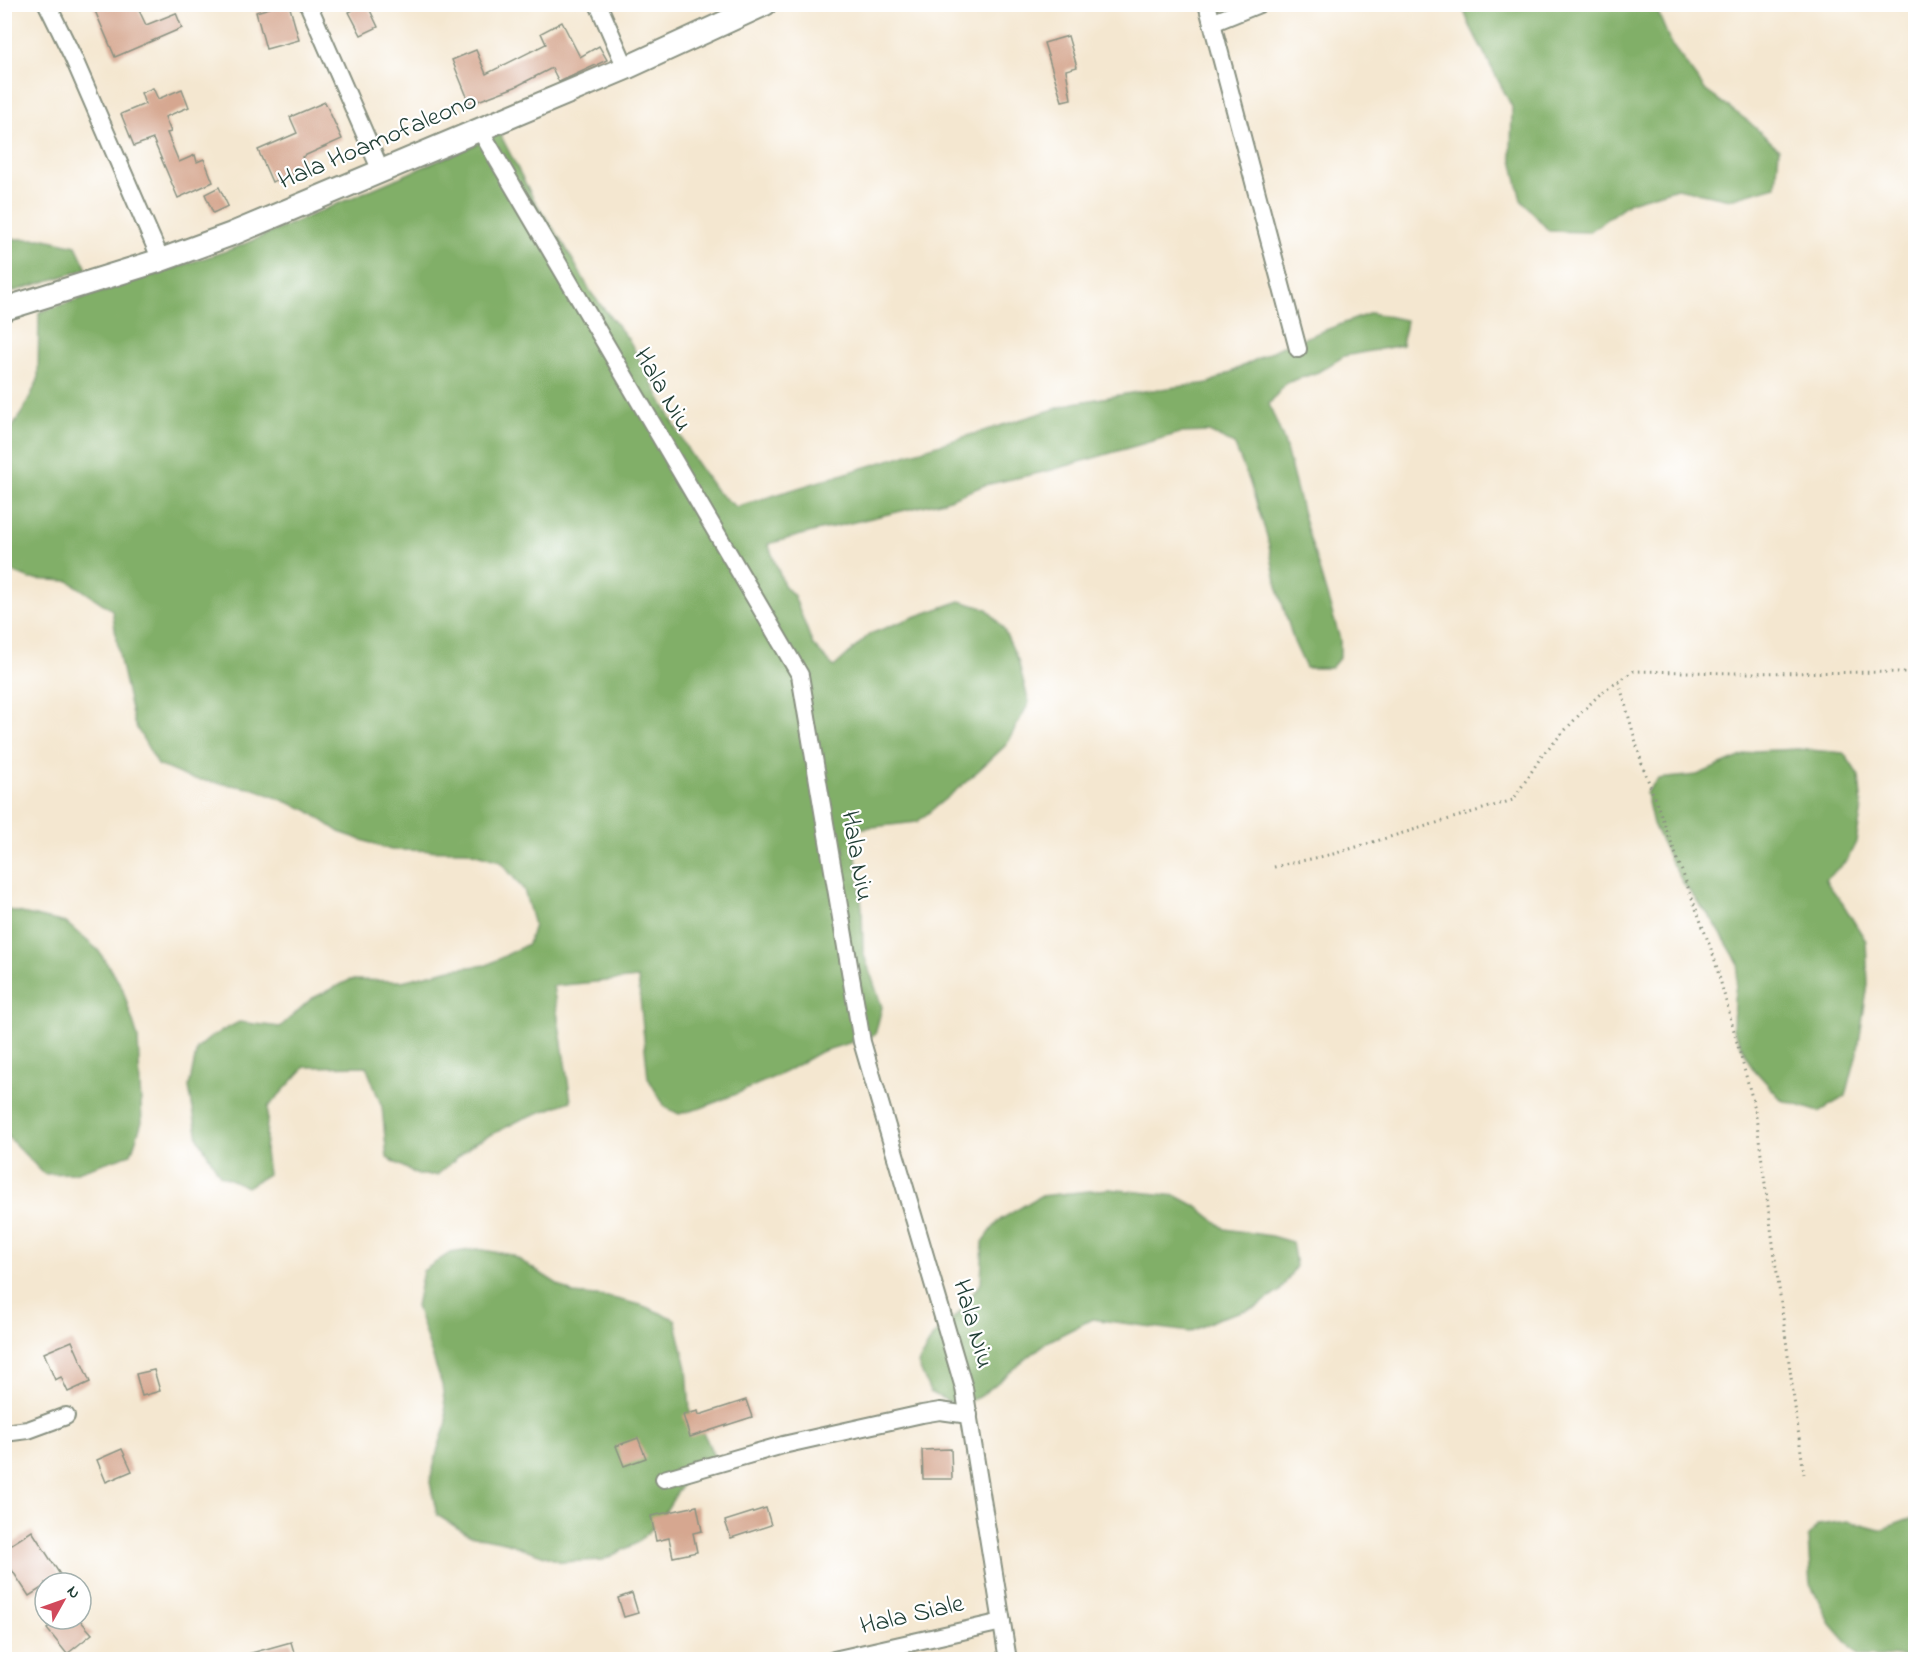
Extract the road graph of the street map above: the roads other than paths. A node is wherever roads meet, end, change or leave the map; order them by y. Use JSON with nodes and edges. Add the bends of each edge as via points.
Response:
{"nodes":[{"id":1,"x":47,"y":4,"type":"edge"},
{"id":2,"x":308,"y":4,"type":"edge"},
{"id":3,"x":598,"y":4,"type":"edge"},
{"id":4,"x":765,"y":4,"type":"edge"},
{"id":5,"x":1207,"y":4,"type":"edge"},
{"id":6,"x":1259,"y":4,"type":"edge"},
{"id":7,"x":1212,"y":23,"type":"junction"},
{"id":8,"x":626,"y":68,"type":"junction"},
{"id":9,"x":480,"y":130,"type":"junction"},
{"id":10,"x":381,"y":171,"type":"junction"},
{"id":11,"x":161,"y":260,"type":"junction"},
{"id":12,"x":4,"y":309,"type":"edge"},
{"id":13,"x":1298,"y":348,"type":"dead end"},
{"id":14,"x":969,"y":1415,"type":"junction"},
{"id":15,"x":66,"y":1416,"type":"dead end"},
{"id":16,"x":4,"y":1433,"type":"edge"},
{"id":17,"x":664,"y":1479,"type":"dead end"},
{"id":18,"x":1002,"y":1622,"type":"junction"},
{"id":19,"x":834,"y":1659,"type":"edge"},
{"id":20,"x":1008,"y":1659,"type":"edge"}],
"edges":[{"from":1,"to":11,"type":"street"},
{"from":2,"to":10,"type":"street"},
{"from":3,"to":8,"type":"street"},
{"from":4,"to":8,"type":"street","name":"Hala Hoamofaleono"},
{"from":5,"to":7,"type":"street"},
{"from":6,"to":7,"type":"street"},
{"from":7,"to":13,"type":"street"},
{"from":8,"to":9,"type":"street","name":"Hala Hoamofaleono"},
{"from":9,"to":10,"type":"street","name":"Hala Hoamofaleono"},
{"from":9,"to":14,"type":"street","name":"Hala Niu","via":[[800,675],[862,1042]]},
{"from":10,"to":11,"type":"street","name":"Hala Hoamofaleono"},
{"from":11,"to":12,"type":"street","name":"Hala Hoamofaleono"},
{"from":14,"to":17,"type":"street","via":[[940,1411],[922,1414],[783,1445]]},
{"from":14,"to":18,"type":"street","name":"Hala Niu"},
{"from":15,"to":16,"type":"street","via":[[28,1430]]},
{"from":18,"to":19,"type":"street","name":"Hala Siale"},
{"from":18,"to":20,"type":"street","name":"Hala Niu"}]}
